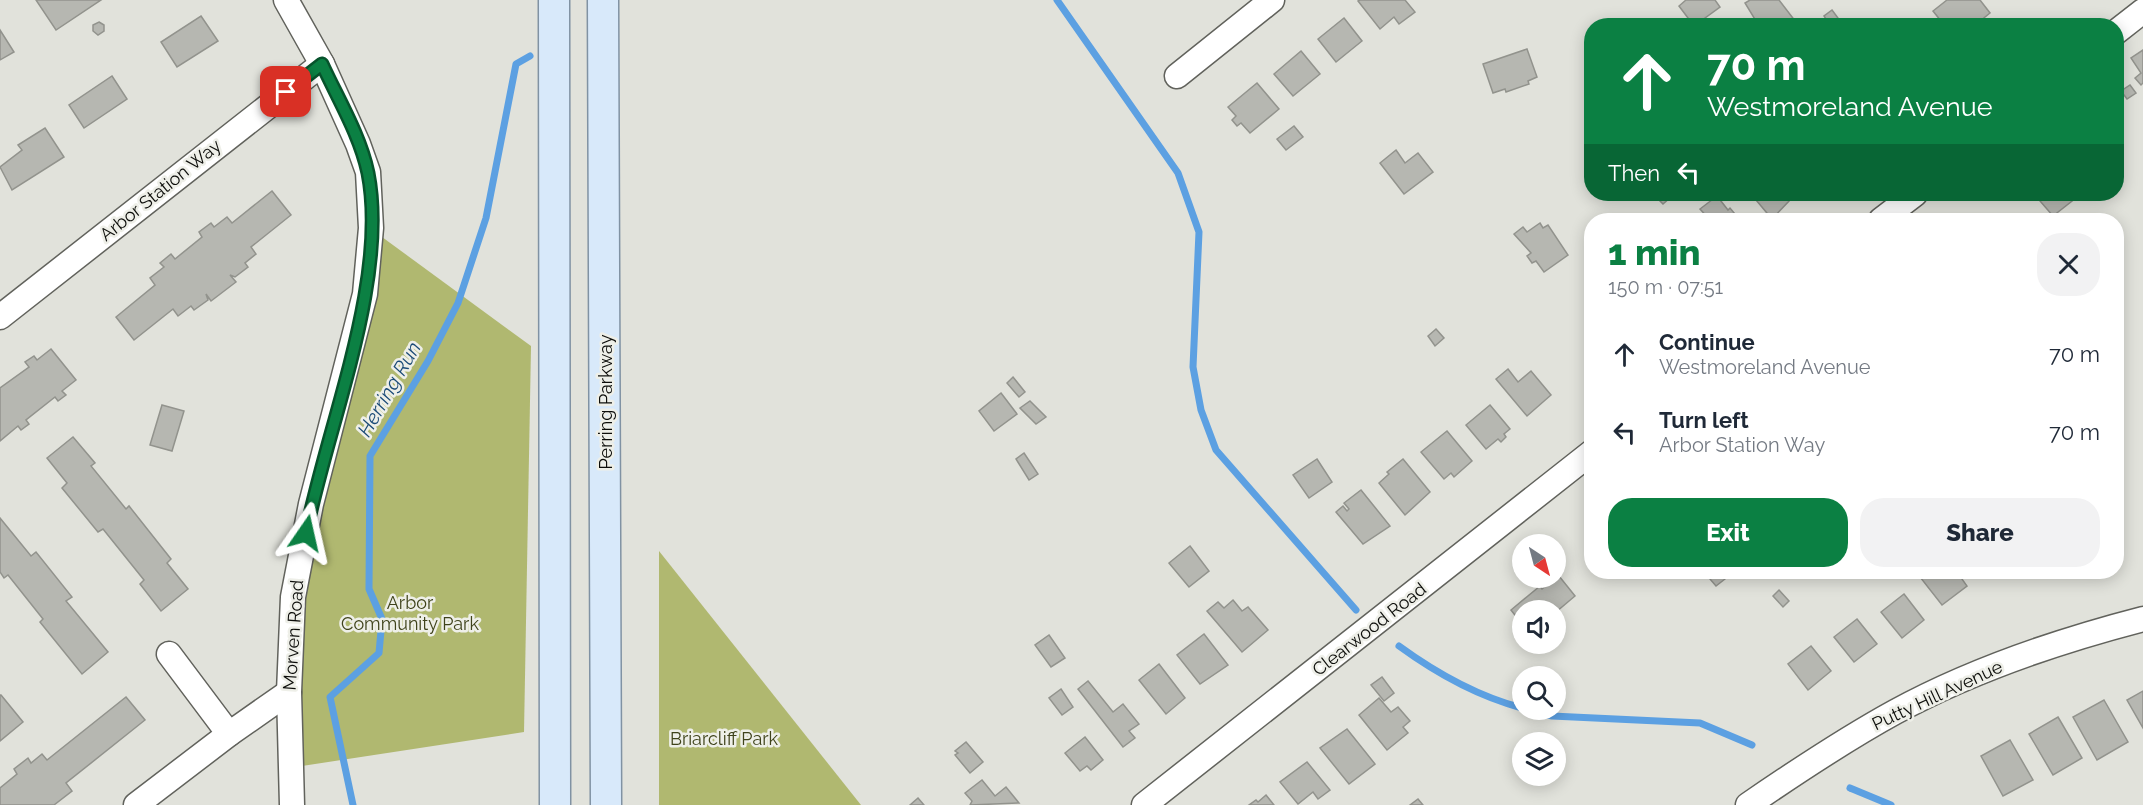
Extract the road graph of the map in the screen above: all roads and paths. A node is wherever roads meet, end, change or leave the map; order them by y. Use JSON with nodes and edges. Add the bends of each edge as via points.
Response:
{"nodes":[{"id":1,"x":286,"y":0,"type":"edge"},
{"id":2,"x":554,"y":0,"type":"edge"},
{"id":3,"x":603,"y":0,"type":"edge"},
{"id":4,"x":1272,"y":0,"type":"edge"},
{"id":5,"x":2143,"y":11,"type":"edge"},
{"id":6,"x":2124,"y":26,"type":"edge"},
{"id":7,"x":322,"y":64,"type":"junction"},
{"id":8,"x":1177,"y":76,"type":"dead end"},
{"id":9,"x":1906,"y":201,"type":"edge"},
{"id":10,"x":1890,"y":213,"type":"edge"},
{"id":11,"x":0,"y":317,"type":"edge"},
{"id":12,"x":1584,"y":458,"type":"edge"},
{"id":13,"x":2143,"y":619,"type":"edge"},
{"id":14,"x":169,"y":654,"type":"dead end"},
{"id":15,"x":288,"y":692,"type":"junction"},
{"id":16,"x":229,"y":734,"type":"junction"},
{"id":17,"x":136,"y":805,"type":"edge"},
{"id":18,"x":292,"y":805,"type":"edge"},
{"id":19,"x":555,"y":805,"type":"edge"},
{"id":20,"x":606,"y":805,"type":"edge"},
{"id":21,"x":1144,"y":805,"type":"edge"},
{"id":22,"x":1748,"y":805,"type":"edge"}],
"edges":[{"from":1,"to":7,"type":"street","name":"Morven Road"},
{"from":2,"to":19,"type":"main road"},
{"from":3,"to":20,"type":"main road","name":"Perring Parkway"},
{"from":4,"to":8,"type":"street"},
{"from":5,"to":6,"type":"street"},
{"from":7,"to":11,"type":"street","name":"Arbor Station Way"},
{"from":7,"to":15,"type":"street","name":"Morven Road","via":[[368,172],[371,228],[365,294],[299,562],[289,637]]},
{"from":9,"to":10,"type":"street"},
{"from":12,"to":21,"type":"street","name":"Clearwood Road"},
{"from":13,"to":22,"type":"street","name":"Putty Hill Avenue","via":[[2057,644],[1930,694],[1862,730]]},
{"from":14,"to":16,"type":"street"},
{"from":15,"to":16,"type":"street"},
{"from":15,"to":18,"type":"street","name":"Morven Road"},
{"from":16,"to":17,"type":"street"}]}
